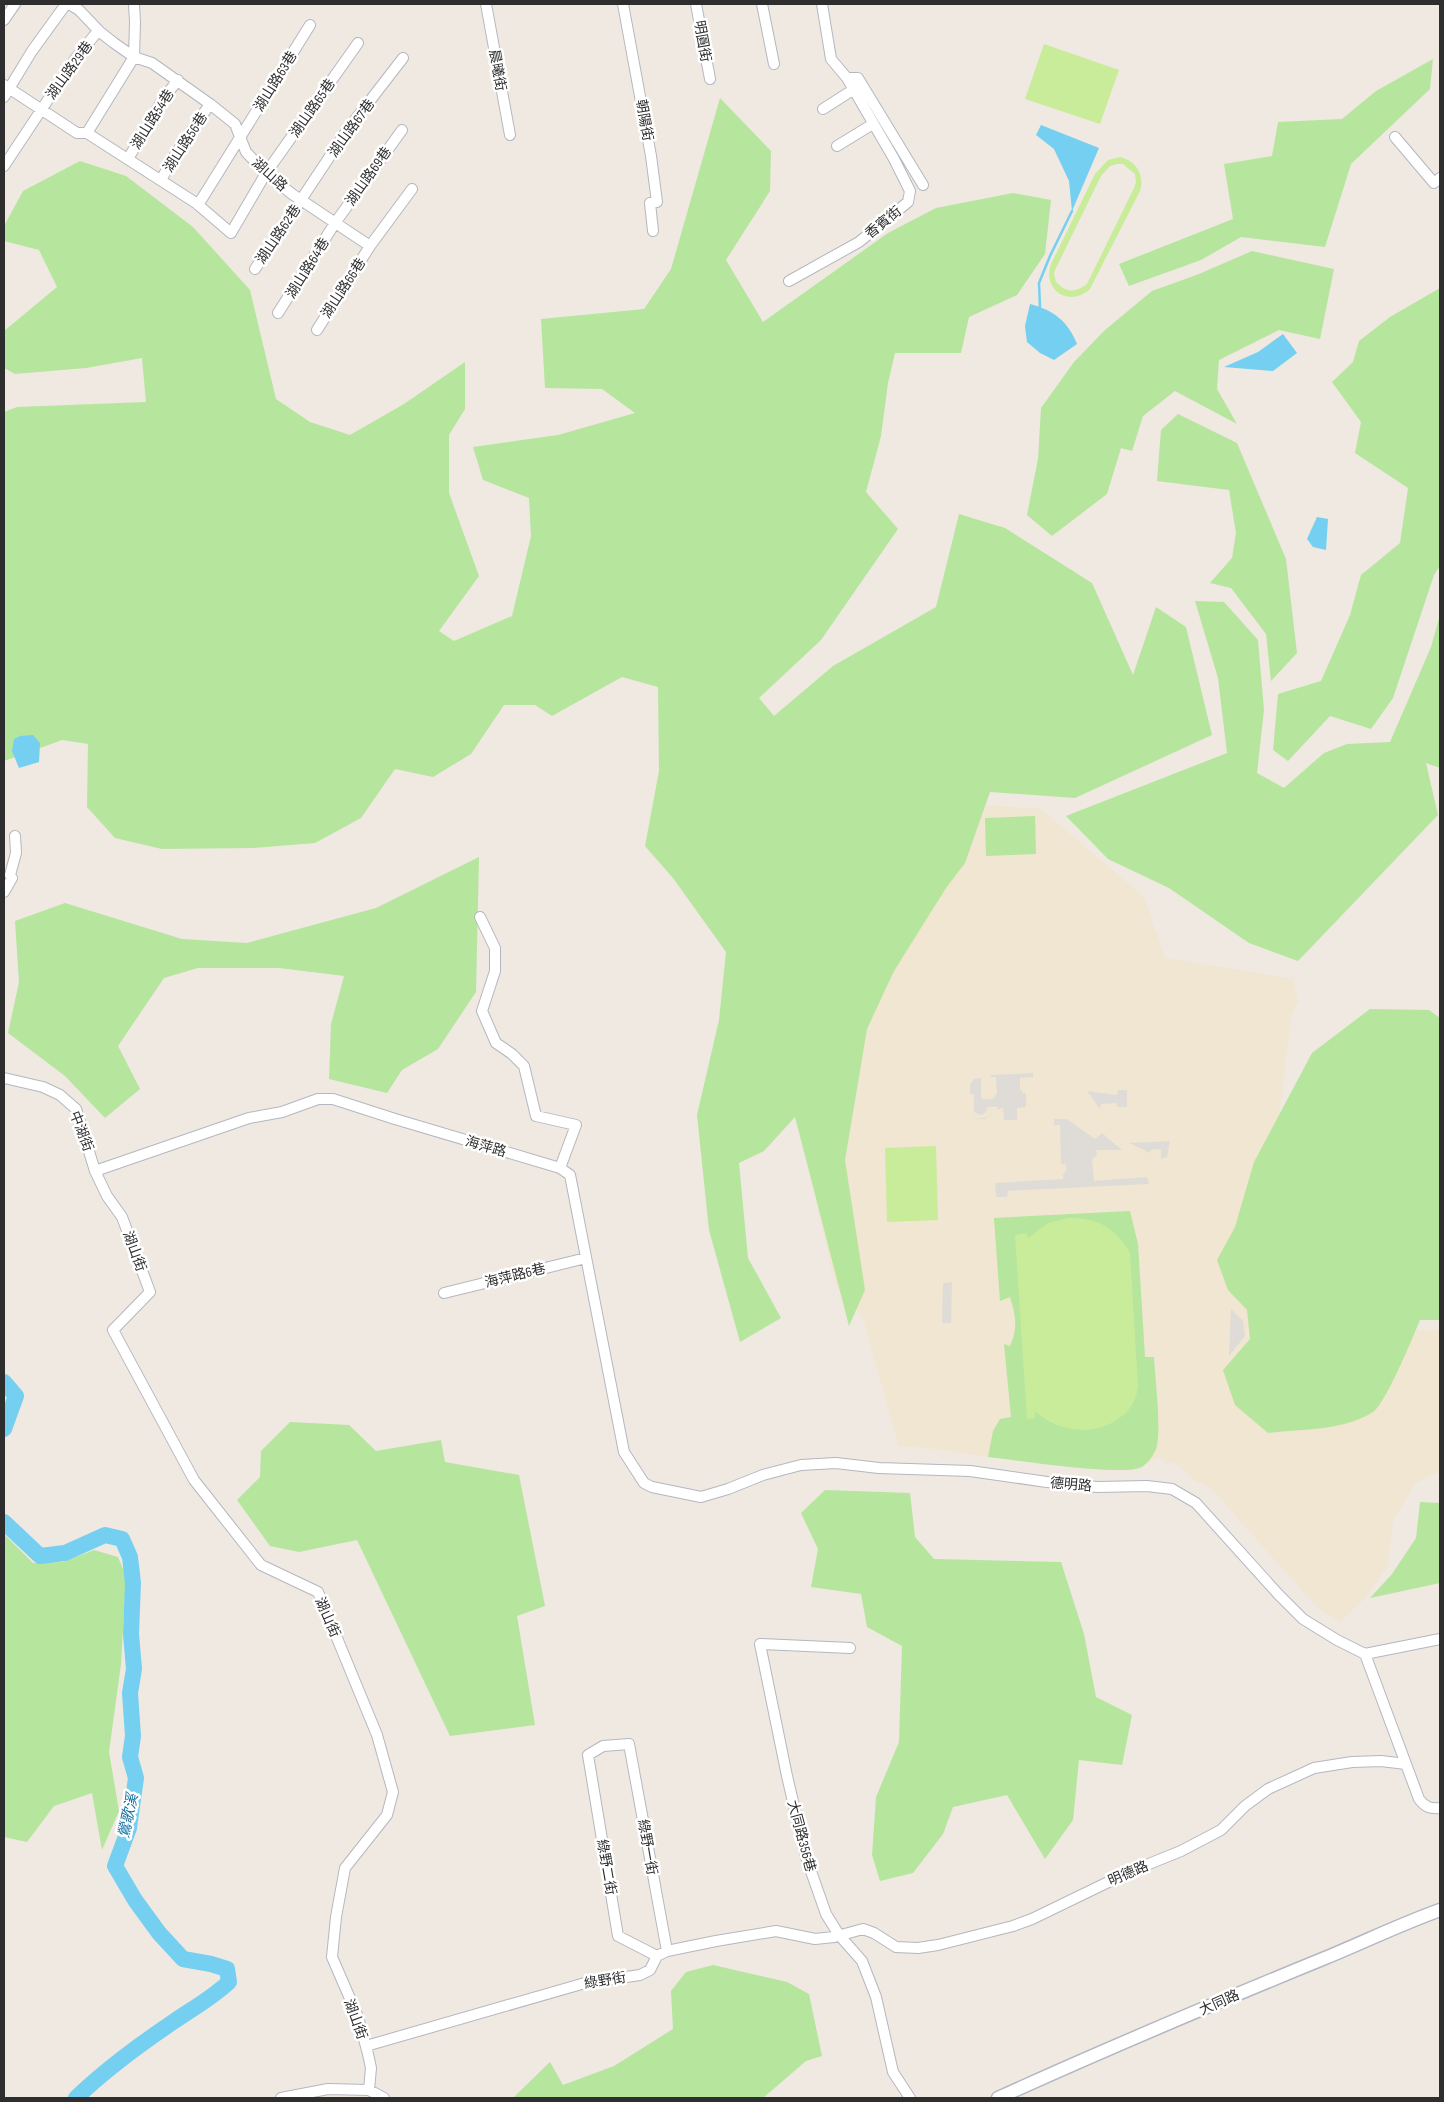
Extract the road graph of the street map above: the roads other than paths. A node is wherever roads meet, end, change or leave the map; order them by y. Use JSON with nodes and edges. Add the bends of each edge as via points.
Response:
{"nodes":[{"id":1,"x":15,"y":4,"type":"edge"},
{"id":2,"x":67,"y":4,"type":"edge"},
{"id":3,"x":134,"y":4,"type":"edge"},
{"id":4,"x":486,"y":4,"type":"edge"},
{"id":5,"x":624,"y":4,"type":"edge"},
{"id":6,"x":696,"y":4,"type":"edge"},
{"id":7,"x":762,"y":4,"type":"edge"},
{"id":8,"x":822,"y":4,"type":"edge"},
{"id":9,"x":4,"y":20,"type":"edge"},
{"id":10,"x":310,"y":25,"type":"dead end"},
{"id":11,"x":98,"y":31,"type":"junction"},
{"id":12,"x":358,"y":43,"type":"dead end"},
{"id":13,"x":134,"y":57,"type":"junction"},
{"id":14,"x":403,"y":58,"type":"dead end"},
{"id":15,"x":774,"y":64,"type":"dead end"},
{"id":16,"x":847,"y":78,"type":"junction"},
{"id":17,"x":710,"y":79,"type":"dead end"},
{"id":18,"x":178,"y":80,"type":"junction"},
{"id":19,"x":6,"y":90,"type":"edge"},
{"id":20,"x":848,"y":93,"type":"dead end"},
{"id":21,"x":210,"y":104,"type":"junction"},
{"id":22,"x":823,"y":109,"type":"dead end"},
{"id":23,"x":40,"y":110,"type":"junction"},
{"id":24,"x":868,"y":127,"type":"dead end"},
{"id":25,"x":402,"y":130,"type":"dead end"},
{"id":26,"x":87,"y":133,"type":"junction"},
{"id":27,"x":510,"y":135,"type":"dead end"},
{"id":28,"x":1395,"y":137,"type":"dead end"},
{"id":29,"x":240,"y":138,"type":"junction"},
{"id":30,"x":837,"y":146,"type":"dead end"},
{"id":31,"x":128,"y":159,"type":"junction"},
{"id":32,"x":4,"y":166,"type":"edge"},
{"id":33,"x":266,"y":173,"type":"junction"},
{"id":34,"x":1440,"y":178,"type":"edge"},
{"id":35,"x":161,"y":180,"type":"junction"},
{"id":36,"x":923,"y":185,"type":"dead end"},
{"id":37,"x":412,"y":189,"type":"dead end"},
{"id":38,"x":301,"y":200,"type":"junction"},
{"id":39,"x":198,"y":205,"type":"junction"},
{"id":40,"x":335,"y":223,"type":"junction"},
{"id":41,"x":653,"y":231,"type":"dead end"},
{"id":42,"x":370,"y":246,"type":"junction"},
{"id":43,"x":255,"y":268,"type":"dead end"},
{"id":44,"x":788,"y":281,"type":"dead end"},
{"id":45,"x":278,"y":313,"type":"dead end"},
{"id":46,"x":317,"y":330,"type":"dead end"},
{"id":47,"x":14,"y":836,"type":"dead end"},
{"id":48,"x":4,"y":892,"type":"edge"},
{"id":49,"x":480,"y":917,"type":"dead end"},
{"id":50,"x":4,"y":1078,"type":"edge"},
{"id":51,"x":560,"y":1168,"type":"junction"},
{"id":52,"x":95,"y":1171,"type":"junction"},
{"id":53,"x":586,"y":1258,"type":"junction"},
{"id":54,"x":444,"y":1292,"type":"dead end"},
{"id":55,"x":1440,"y":1639,"type":"edge"},
{"id":56,"x":850,"y":1648,"type":"dead end"},
{"id":57,"x":1365,"y":1654,"type":"junction"},
{"id":58,"x":588,"y":1755,"type":"joint"},
{"id":59,"x":1406,"y":1764,"type":"junction"},
{"id":60,"x":1440,"y":1808,"type":"edge"},
{"id":61,"x":1440,"y":1910,"type":"edge"},
{"id":62,"x":839,"y":1935,"type":"junction"},
{"id":63,"x":667,"y":1951,"type":"junction"},
{"id":64,"x":657,"y":1956,"type":"junction"},
{"id":65,"x":366,"y":2046,"type":"junction"},
{"id":66,"x":369,"y":2090,"type":"junction"},
{"id":67,"x":281,"y":2098,"type":"edge"},
{"id":68,"x":384,"y":2098,"type":"edge"},
{"id":69,"x":910,"y":2098,"type":"edge"},
{"id":70,"x":1000,"y":2098,"type":"edge"}],
"edges":[{"from":1,"to":9,"type":"street"},
{"from":2,"to":11,"type":"street","name":"湖山路","via":[[79,10]]},
{"from":2,"to":19,"type":"street"},
{"from":3,"to":13,"type":"street"},
{"from":4,"to":27,"type":"street","name":"晨曦街"},
{"from":5,"to":41,"type":"street","name":"朝陽街","via":[[652,165],[656,202],[650,204]]},
{"from":6,"to":17,"type":"street","name":"明圓街"},
{"from":7,"to":15,"type":"street"},
{"from":8,"to":16,"type":"street","name":"香賓街","via":[[831,58]]},
{"from":10,"to":29,"type":"street","name":"湖山路63巷"},
{"from":11,"to":13,"type":"street","name":"湖山路"},
{"from":11,"to":23,"type":"street","name":"湖山路29巷"},
{"from":12,"to":33,"type":"street","name":"湖山路65巷"},
{"from":13,"to":18,"type":"street","name":"湖山路","via":[[152,63]]},
{"from":13,"to":26,"type":"street"},
{"from":14,"to":38,"type":"street","name":"湖山路67巷","via":[[348,130]]},
{"from":16,"to":36,"type":"street","name":"香賓街","via":[[858,78]]},
{"from":16,"to":44,"type":"street","name":"香賓街","via":[[910,191],[908,202],[859,242]]},
{"from":18,"to":21,"type":"street","name":"湖山路"},
{"from":18,"to":31,"type":"street","name":"湖山路54巷","via":[[163,99]]},
{"from":19,"to":23,"type":"street"},
{"from":20,"to":22,"type":"street"},
{"from":21,"to":29,"type":"street","name":"湖山路","via":[[234,124]]},
{"from":21,"to":35,"type":"street","name":"湖山路56巷"},
{"from":23,"to":26,"type":"street","via":[[77,132]]},
{"from":23,"to":32,"type":"street","name":"湖山路29巷"},
{"from":24,"to":30,"type":"street"},
{"from":25,"to":40,"type":"street","name":"湖山路69巷"},
{"from":26,"to":31,"type":"street"},
{"from":28,"to":34,"type":"street","via":[[1434,184]]},
{"from":29,"to":33,"type":"street","name":"湖山路","via":[[246,152]]},
{"from":29,"to":39,"type":"street","name":"湖山路63巷"},
{"from":31,"to":35,"type":"street"},
{"from":33,"to":38,"type":"street","name":"湖山路"},
{"from":33,"to":39,"type":"street","name":"湖山路65巷","via":[[231,233]]},
{"from":35,"to":39,"type":"street"},
{"from":37,"to":42,"type":"street","name":"湖山路66巷"},
{"from":38,"to":40,"type":"street","name":"湖山路"},
{"from":38,"to":43,"type":"street","name":"湖山路62巷"},
{"from":40,"to":42,"type":"street","name":"湖山路"},
{"from":40,"to":45,"type":"street","name":"湖山路64巷"},
{"from":42,"to":46,"type":"street","name":"湖山路66巷"},
{"from":47,"to":48,"type":"street","via":[[16,853],[12,878]]},
{"from":49,"to":51,"type":"street","via":[[495,948],[494,970],[482,1011],[496,1043],[524,1066],[536,1116],[576,1125]]},
{"from":50,"to":52,"type":"street","name":"中湖街","via":[[44,1087],[76,1109]]},
{"from":51,"to":52,"type":"street","name":"海萍路","via":[[334,1099],[318,1099],[282,1112],[249,1118]]},
{"from":51,"to":53,"type":"street","via":[[570,1175]]},
{"from":52,"to":65,"type":"street","name":"湖山街","via":[[122,1217],[150,1292],[113,1330],[194,1480],[261,1564],[318,1592],[377,1735],[393,1792],[386,1815],[345,1868],[332,1957],[358,2017]]},
{"from":53,"to":54,"type":"street","name":"海萍路6巷"},
{"from":53,"to":57,"type":"street","name":"德明路","via":[[624,1452],[644,1483],[701,1497],[801,1464],[836,1463],[970,1471],[1097,1487],[1172,1489],[1196,1502],[1302,1619]]},
{"from":55,"to":57,"type":"street"},
{"from":56,"to":62,"type":"street","name":"大同路356巷","via":[[760,1644],[806,1857],[826,1914]]},
{"from":57,"to":59,"type":"street"},
{"from":58,"to":63,"type":"street","name":"綠野一街","via":[[603,1746],[629,1744]]},
{"from":58,"to":64,"type":"street","name":"綠野二街","via":[[618,1936]]},
{"from":59,"to":60,"type":"street","via":[[1419,1799],[1432,1809]]},
{"from":59,"to":62,"type":"street","name":"明德路","via":[[1352,1762],[1314,1768],[1268,1790],[1245,1806],[1221,1830],[1013,1926],[918,1948],[896,1947],[863,1929]]},
{"from":61,"to":70,"type":"street","name":"大同路","via":[[1251,1988]]},
{"from":62,"to":63,"type":"street","name":"綠野街","via":[[814,1939],[776,1931]]},
{"from":62,"to":69,"type":"street","name":"大同路356巷","via":[[862,1961],[876,1997],[893,2072]]},
{"from":63,"to":64,"type":"street","name":"綠野街"},
{"from":64,"to":65,"type":"street","name":"綠野街","via":[[650,1970],[640,1975],[585,1983]]},
{"from":65,"to":66,"type":"street","name":"湖山街","via":[[371,2068]]},
{"from":66,"to":67,"type":"street","via":[[328,2089]]},
{"from":66,"to":68,"type":"street"}]}
